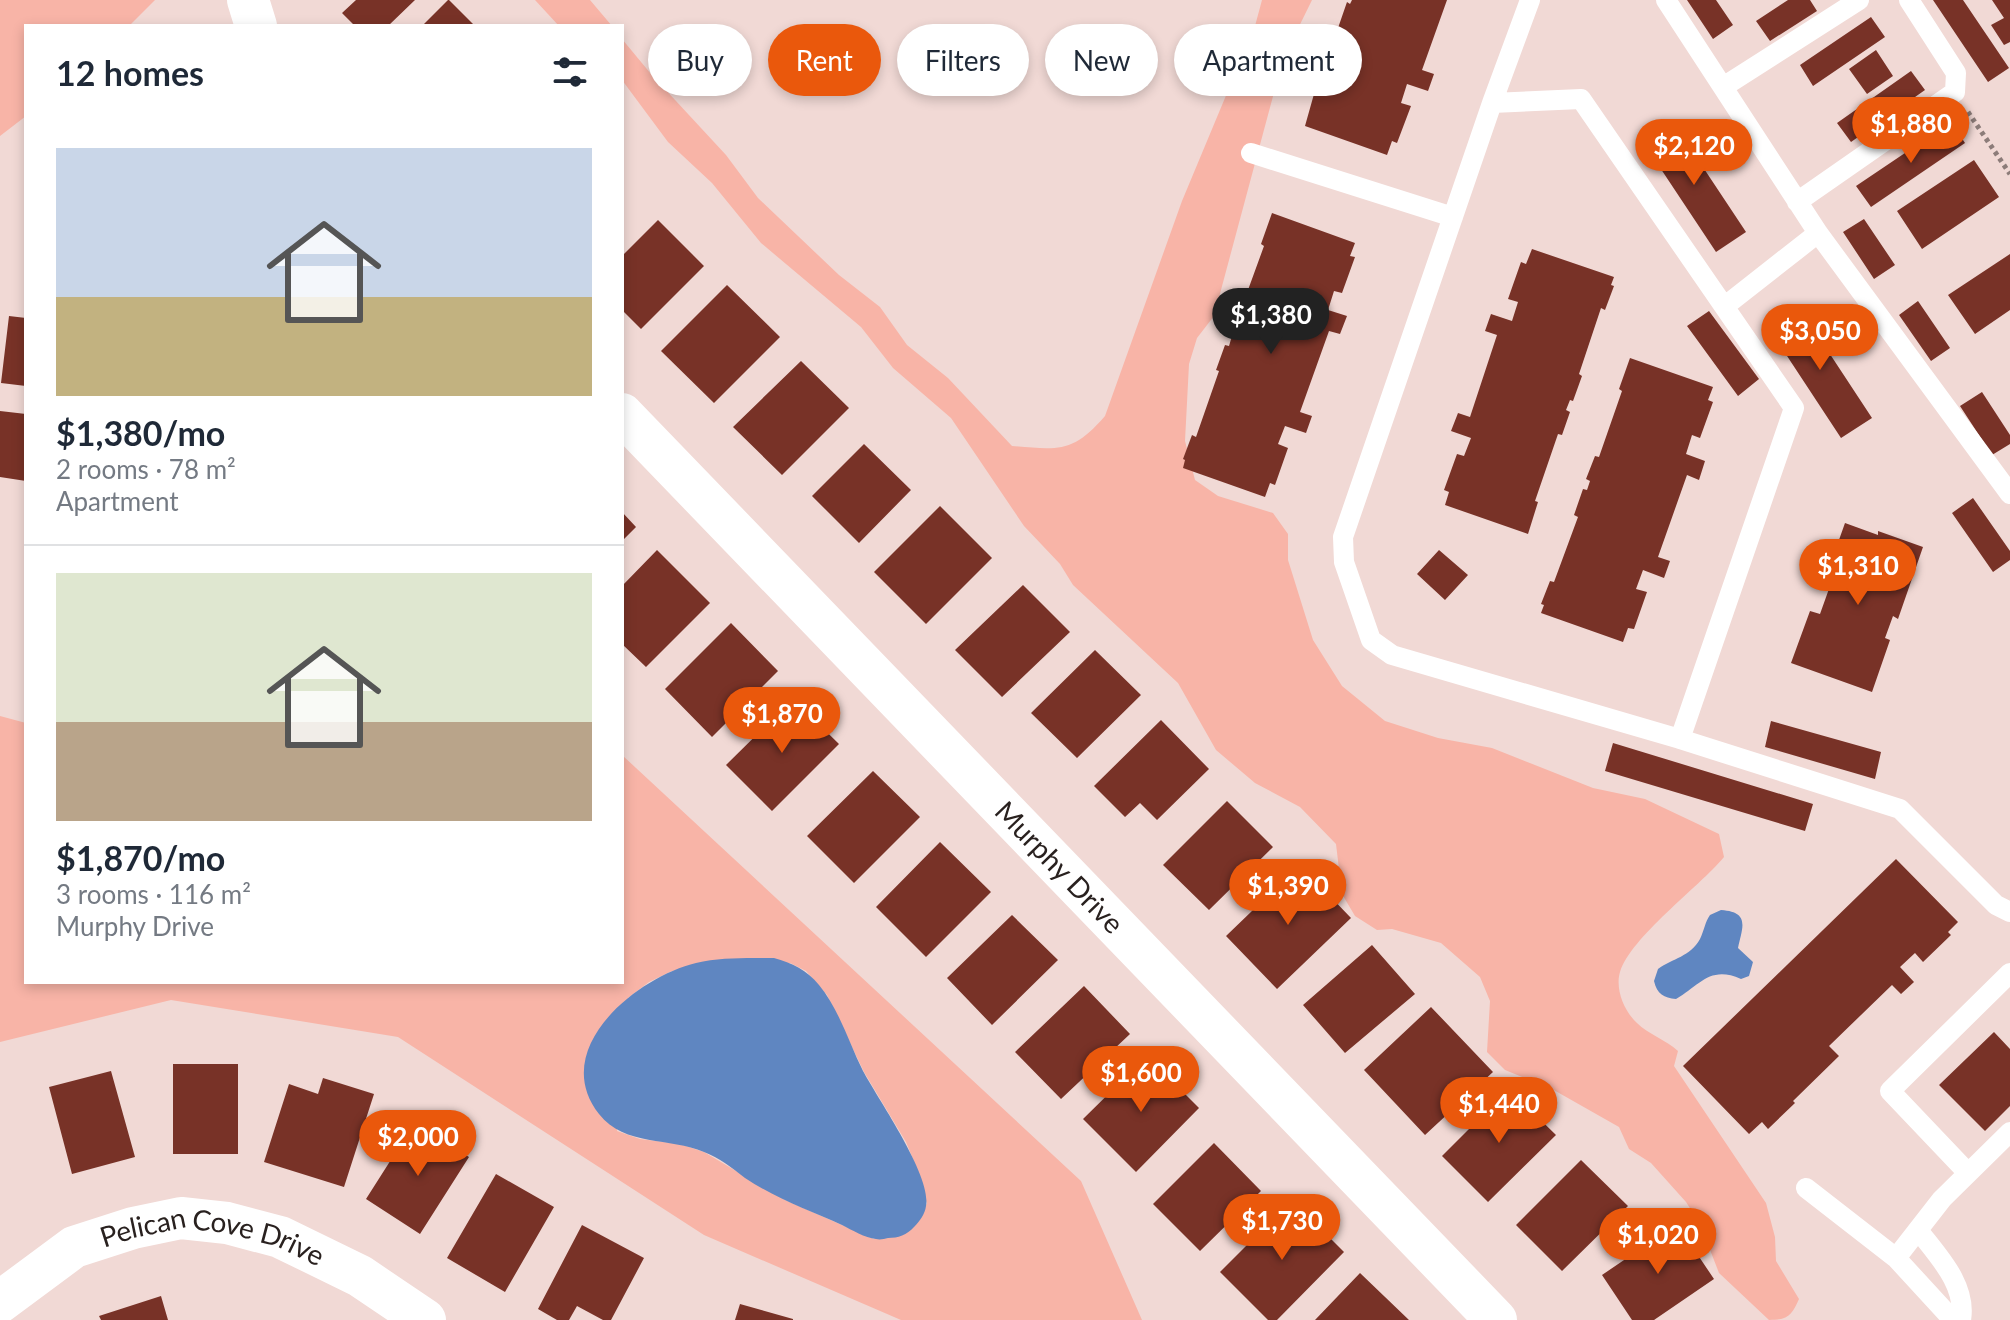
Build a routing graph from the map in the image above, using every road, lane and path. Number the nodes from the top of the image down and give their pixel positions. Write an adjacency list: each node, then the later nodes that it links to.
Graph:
1 (248, 0): 6 (street)
2 (1530, 0): 9 (lane)
3 (1666, 0): 7 (lane)
4 (1859, 0): 7 (lane)
5 (1909, 0): 8 (lane)
6 (255, 24)
7 (1723, 87): 12 (lane)
8 (1955, 92): 11 (path); 12 (lane)
9 (1492, 103): 13 (lane); 15 (lane)
10 (1251, 153): 13 (lane)
11 (2010, 174)
12 (1797, 202): 14 (lane)
13 (1453, 217): 18 (lane)
14 (1818, 233): 15 (lane); 17 (lane)
15 (1725, 306): 18 (lane)
16 (624, 416): 28 (street, Murphy Drive)
17 (2010, 494)
18 (1680, 739): 19 (lane)
19 (2010, 912)
20 (2010, 973): 22 (lane)
21 (2010, 1132): 22 (lane)
22 (1968, 1173): 24 (lane)
23 (1806, 1188): 25 (lane)
24 (1918, 1230): 25 (lane); 30 (lane)
25 (1896, 1258): 29 (lane)
26 (0, 1302): 27 (street, Pelican Cove Drive)
27 (425, 1320)
28 (1496, 1320)
29 (1953, 1320)
30 (1961, 1320)

